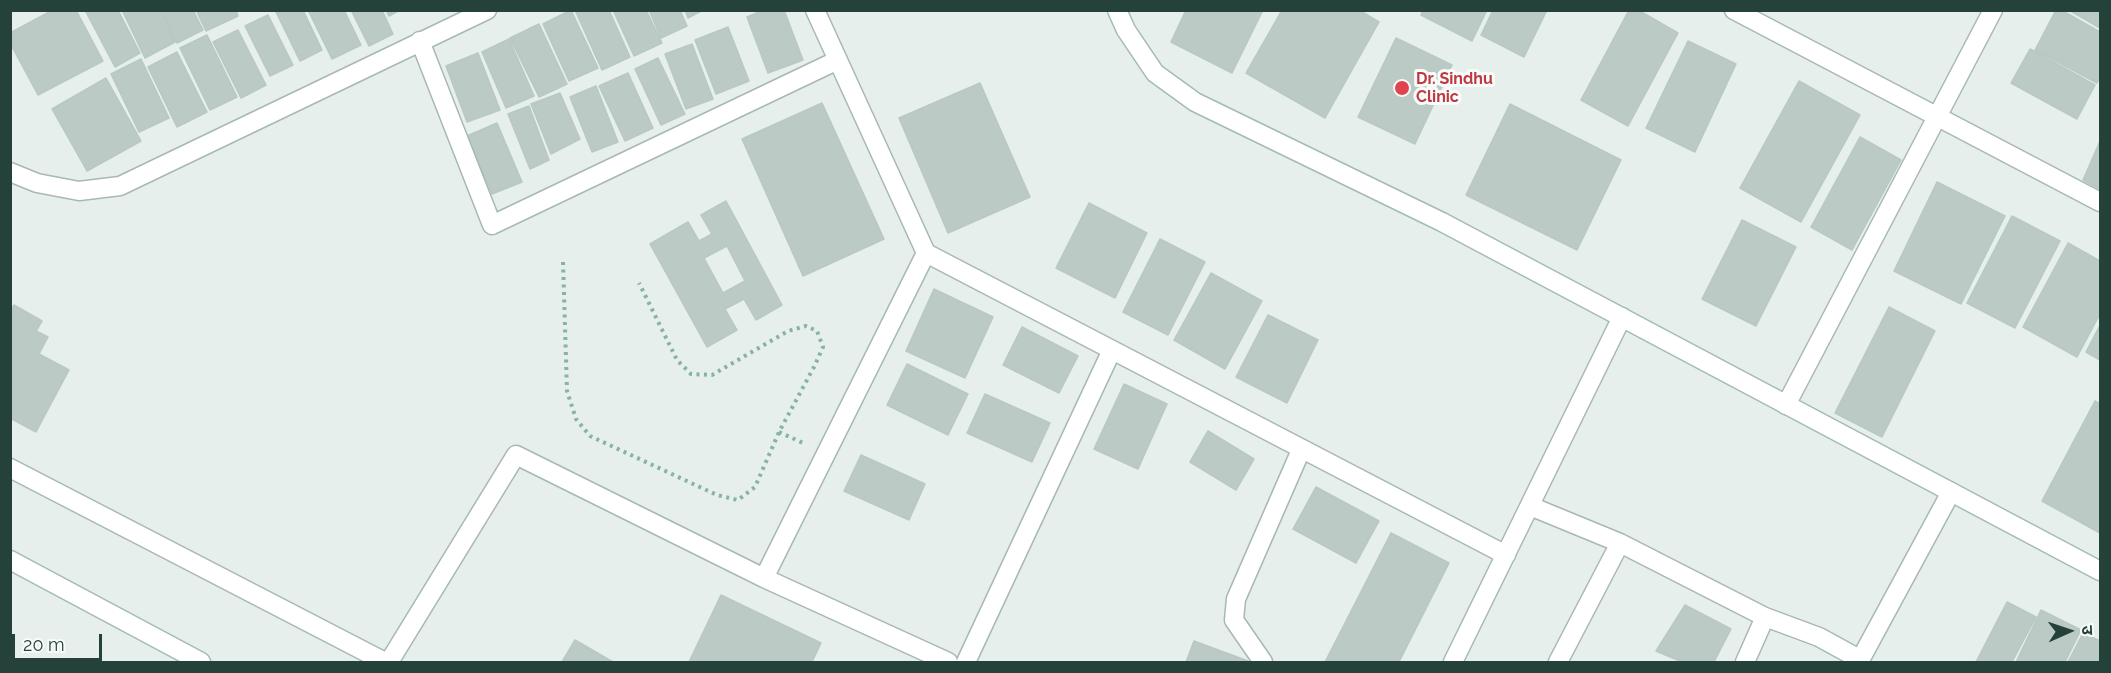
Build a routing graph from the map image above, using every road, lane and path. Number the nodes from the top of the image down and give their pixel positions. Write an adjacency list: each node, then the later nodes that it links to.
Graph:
1 (487, 10): 6 (street)
2 (815, 10): 7 (street)
3 (1117, 10): 14 (street)
4 (1734, 10): 8 (street)
5 (1993, 10): 8 (street)
6 (420, 41): 7 (street); 9 (street)
7 (838, 60): 11 (street)
8 (1937, 117): 10 (street); 16 (street)
9 (10, 172)
10 (2100, 202)
11 (926, 254): 15 (street); 25 (street)
12 (563, 262): 13 (path)
13 (639, 283)
14 (1622, 317): 16 (street); 20 (street)
15 (1111, 351): 17 (street); 31 (street)
16 (1786, 405): 19 (street)
17 (1301, 450): 22 (street); 32 (street)
18 (10, 468): 29 (street)
19 (1951, 492): 24 (street); 27 (street)
20 (1530, 506): 21 (street); 22 (street)
21 (1620, 543): 26 (street); 34 (street)
22 (1506, 555): 33 (street)
23 (10, 560): 28 (street)
24 (2100, 571)
25 (764, 578): 29 (street); 30 (street)
26 (1765, 616): 27 (street); 35 (street)
27 (1860, 661)
28 (201, 663)
29 (387, 663)
30 (948, 663)
31 (966, 663)
32 (1263, 663)
33 (1453, 663)
34 (1558, 663)
35 (1745, 663)

